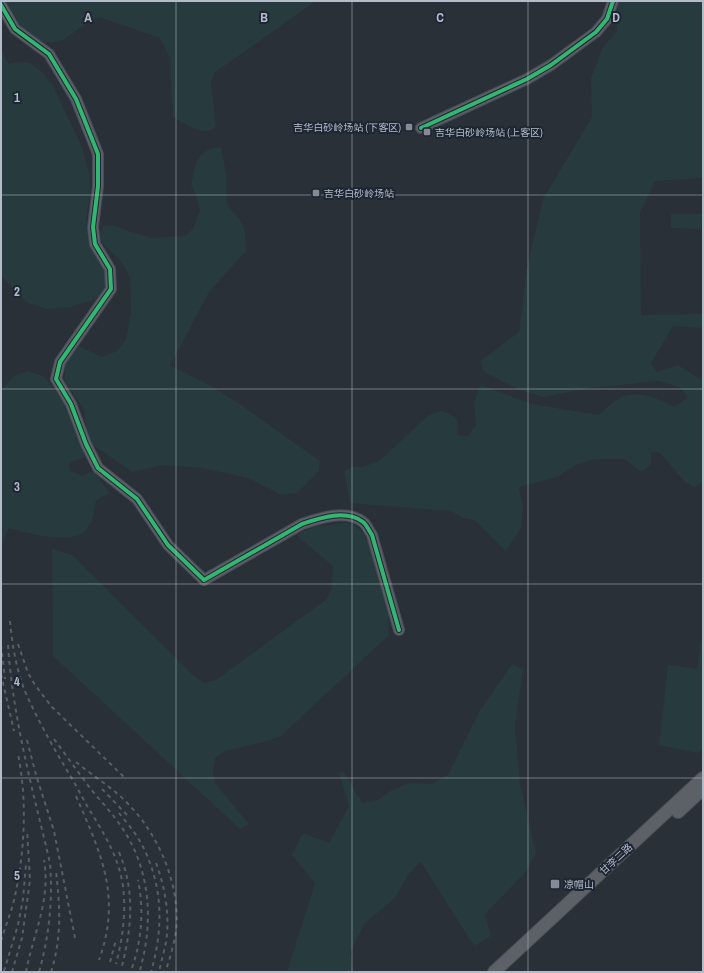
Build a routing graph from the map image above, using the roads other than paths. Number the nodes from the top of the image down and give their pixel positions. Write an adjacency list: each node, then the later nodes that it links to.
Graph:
1 (613, 1): 3 (street)
2 (1, 5): 4 (street)
3 (421, 128)
4 (399, 630)
5 (703, 778): 7 (main road, 甘李二路)
6 (703, 789): 8 (main road, 甘李二路)
7 (494, 972)
8 (506, 972)

